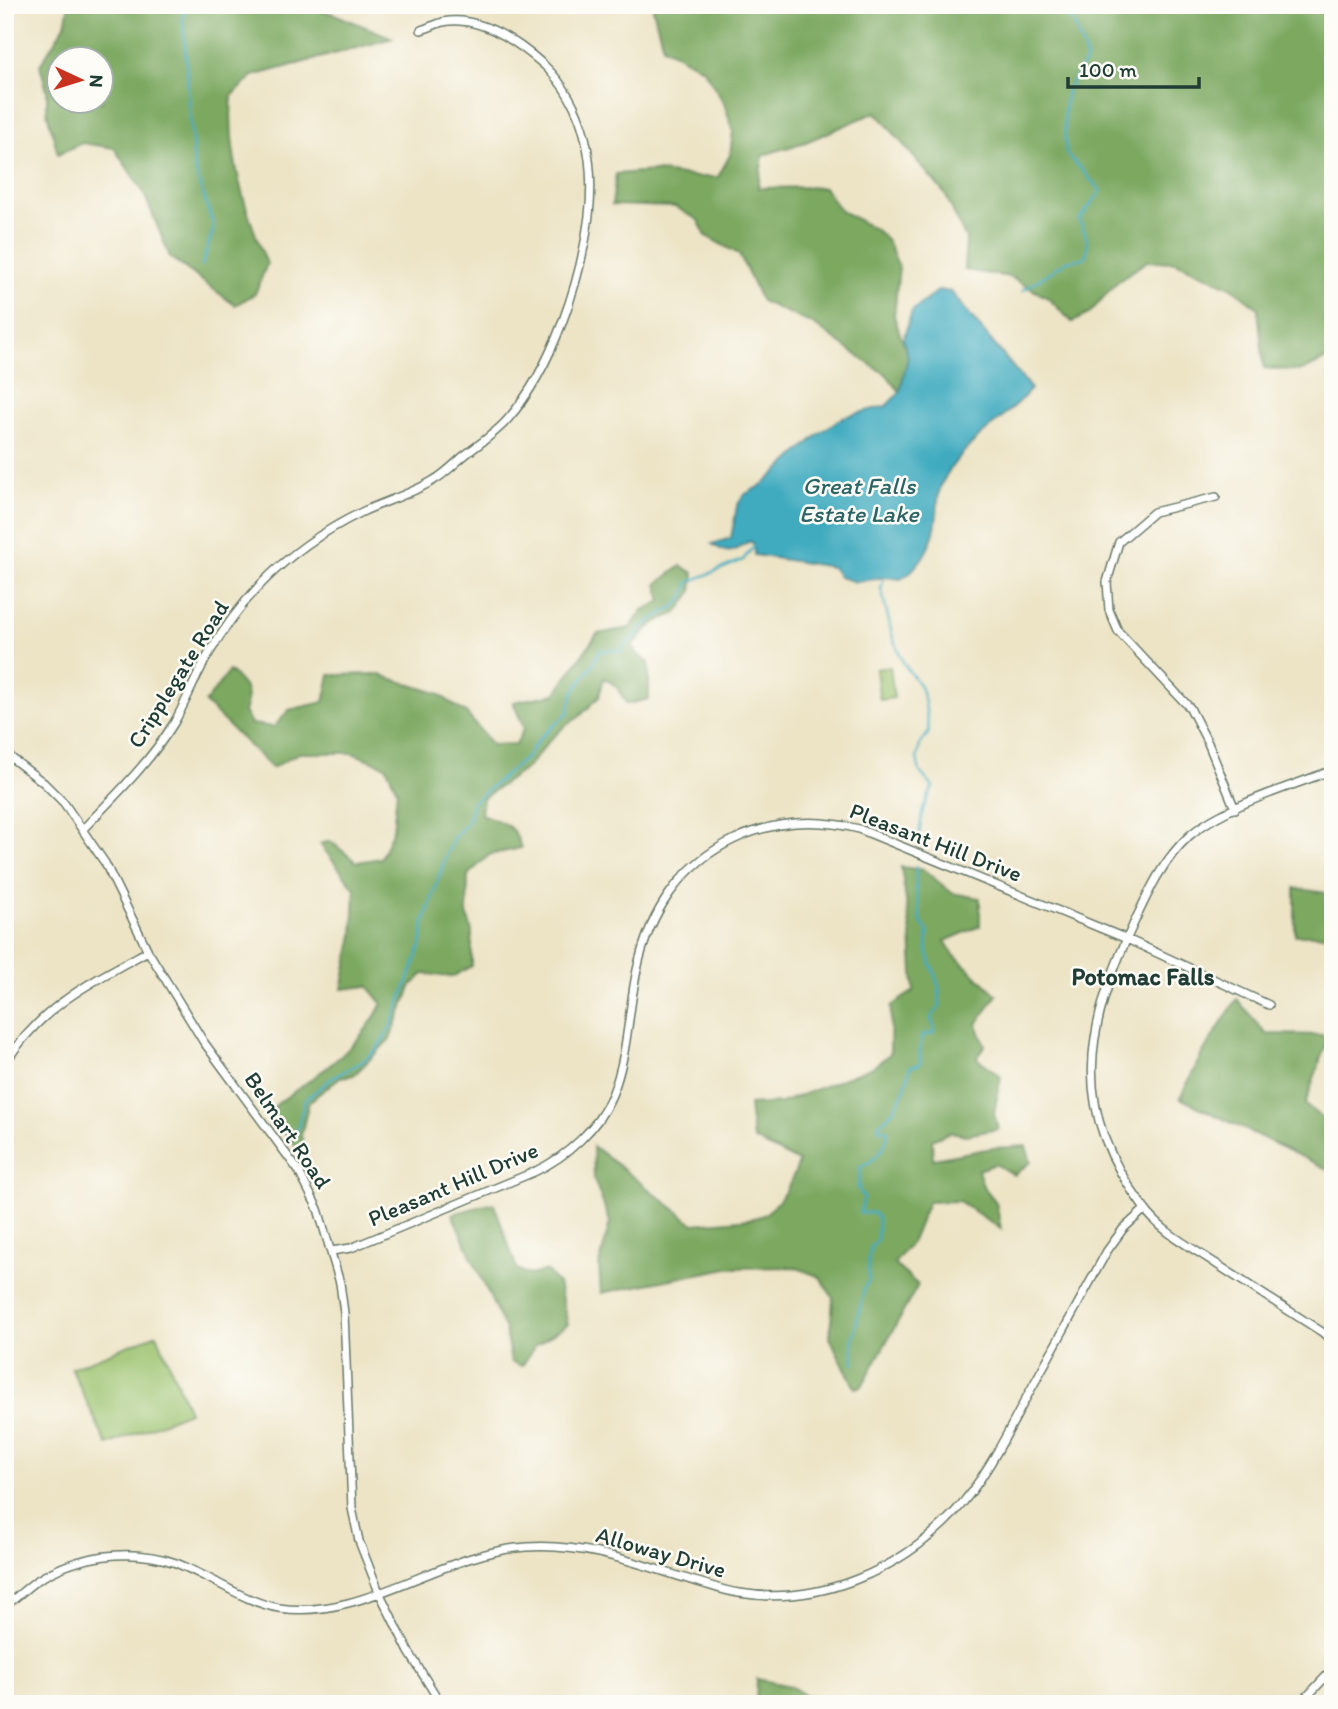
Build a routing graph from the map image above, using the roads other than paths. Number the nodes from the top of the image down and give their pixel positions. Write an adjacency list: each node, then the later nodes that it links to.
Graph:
1 (421, 30): 6 (street, Cripplegate Road)
2 (1216, 497): 5 (street)
3 (5, 753): 6 (street, Belmart Road)
4 (1333, 770): 5 (street)
5 (1235, 809): 7 (street)
6 (82, 830): 8 (street, Belmart Road)
7 (1127, 939): 9 (street, Pleasant Hill Drive); 11 (street); 12 (street, Pleasant Hill Drive)
8 (148, 951): 10 (street); 12 (street, Belmart Road)
9 (1269, 1005)
10 (5, 1064)
11 (1144, 1209): 13 (street); 14 (street, Alloway Drive)
12 (331, 1251): 14 (street, Belmart Road)
13 (1333, 1342)
14 (379, 1592): 15 (street, Alloway Drive); 18 (street, Belmart Road)
15 (6, 1606): 16 (street, Alloway Drive)
16 (5, 1616)
17 (1333, 1669): 19 (street)
18 (440, 1704)
19 (1300, 1704)

